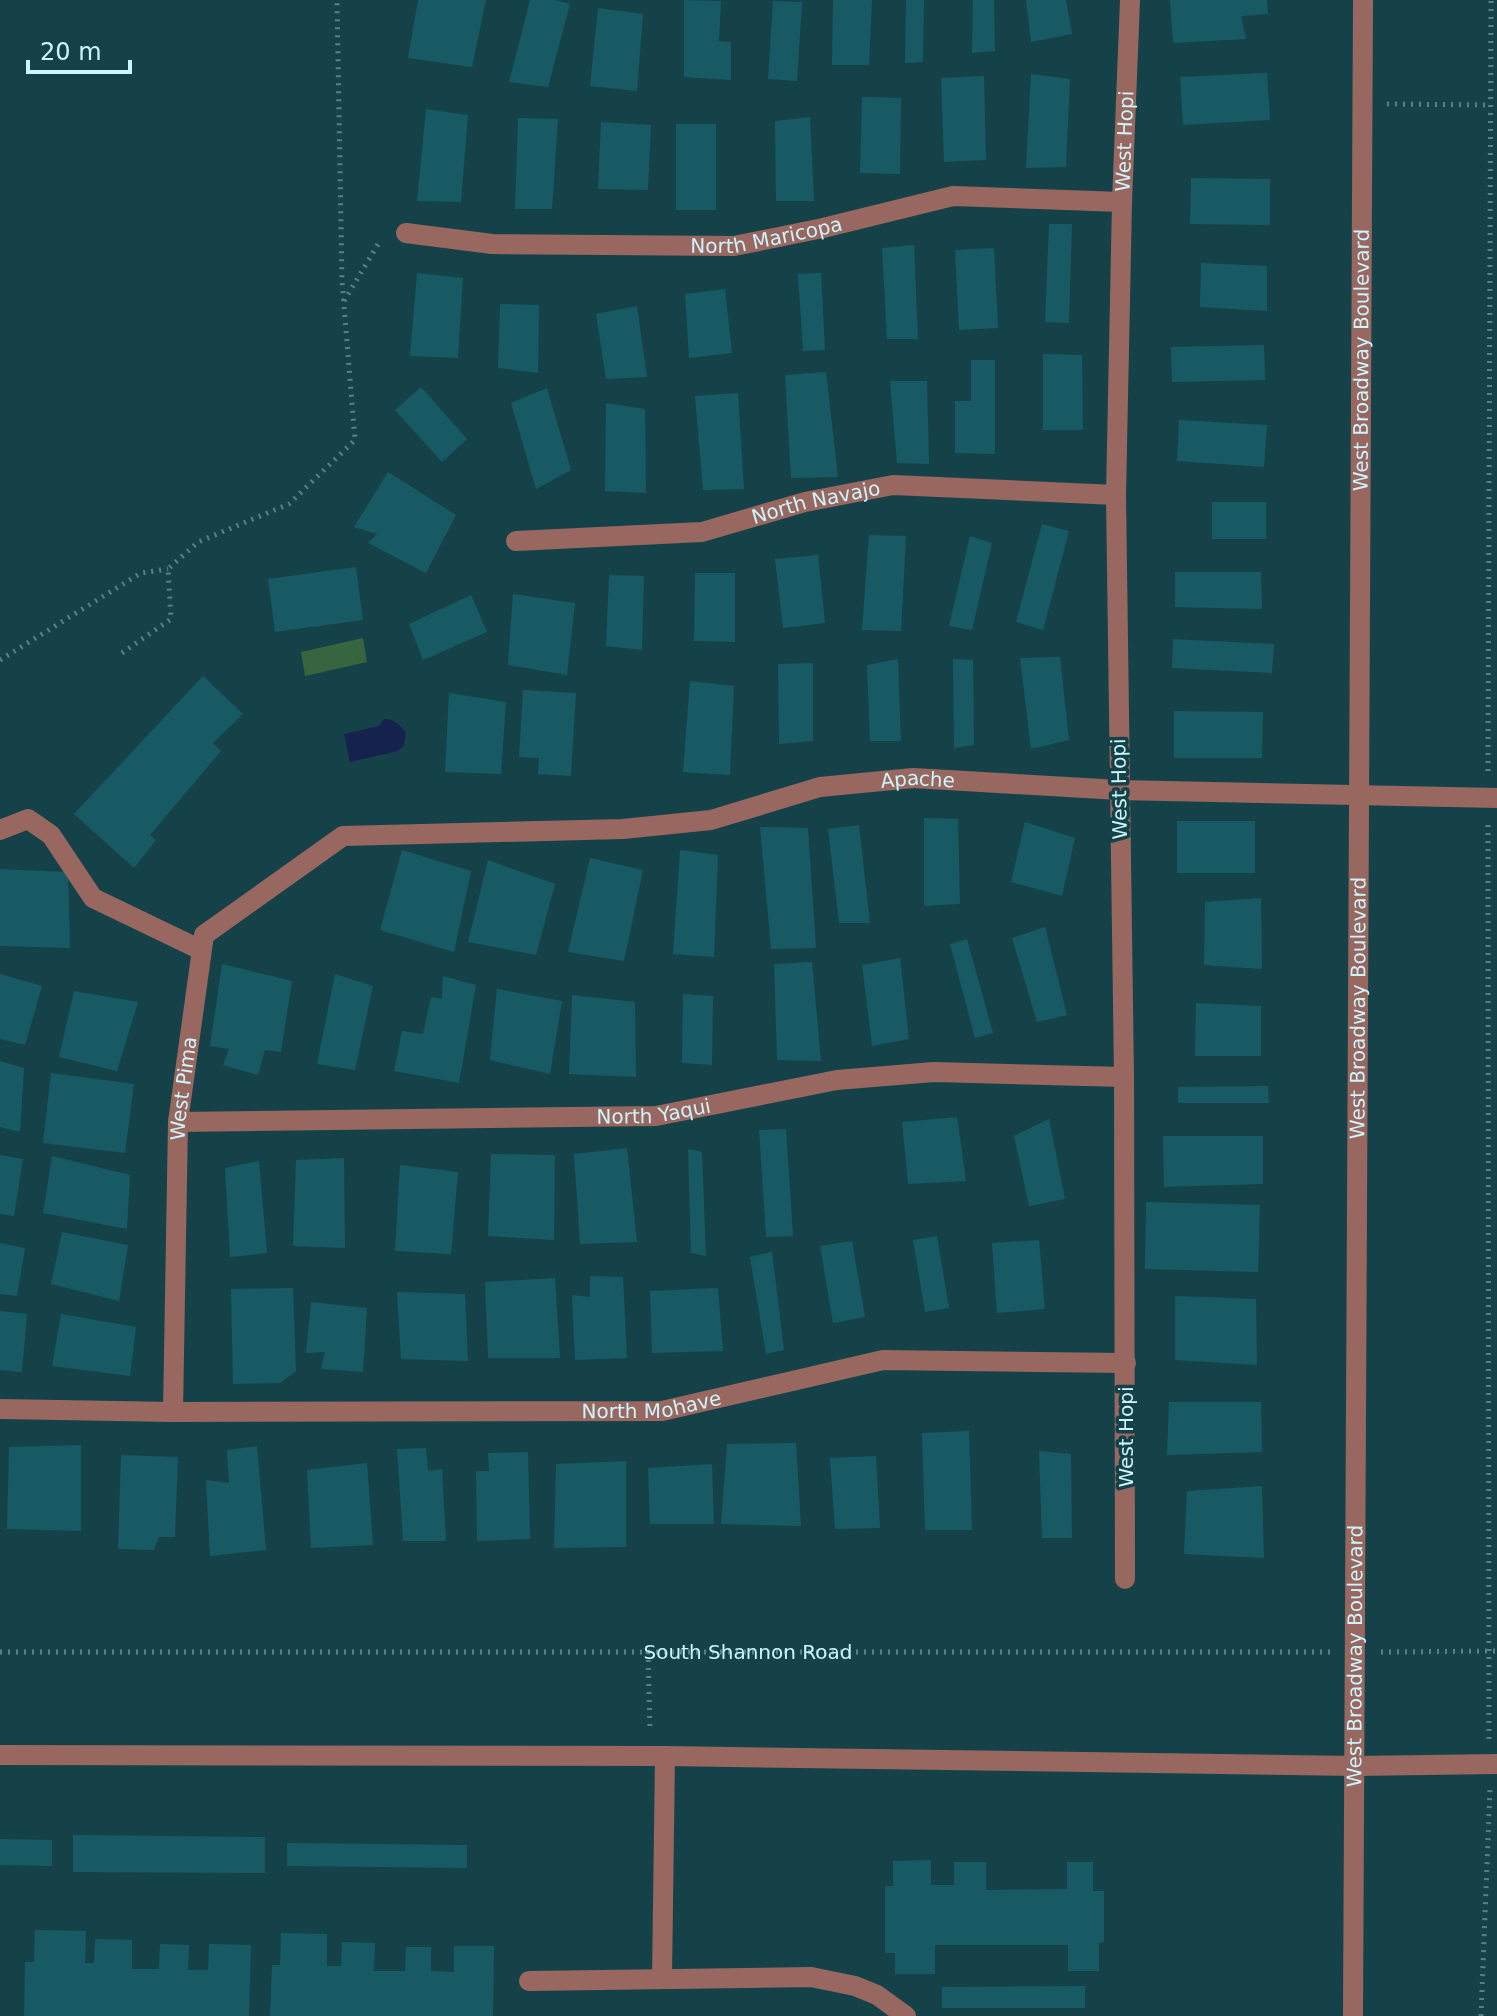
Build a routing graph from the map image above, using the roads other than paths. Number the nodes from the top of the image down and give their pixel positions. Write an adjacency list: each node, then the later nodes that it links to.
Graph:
1 (1130, 0): 3 (street, West Hopi)
2 (1363, 0): 8 (street, West Broadway Boulevard)
3 (1122, 202): 4 (street, North Maricopa); 5 (street, West Hopi)
4 (406, 233)
5 (1116, 495): 6 (street, North Navajo); 7 (street, West Hopi)
6 (516, 541)
7 (1119, 790): 8 (street, Apache); 11 (street, Apache); 12 (street, West Hopi)
8 (1359, 794): 9 (street, Apache); 21 (street, West Broadway Boulevard)
9 (1492, 798)
10 (0, 830): 11 (street)
11 (201, 950): 13 (street, West Pima)
12 (1124, 1077): 13 (street, North Yaqui); 14 (street, West Hopi)
13 (178, 1122): 16 (street, West Pima)
14 (1126, 1363): 16 (street, North Mohave); 17 (street, West Hopi)
15 (0, 1409): 16 (street, North Mohave)
16 (173, 1412)
17 (1125, 1579)
18 (0, 1755): 19 (street)
19 (658, 1756): 21 (street); 22 (street)
20 (1493, 1764): 21 (street)
21 (1355, 1766): 25 (street, West Broadway Boulevard)
22 (662, 1979): 23 (street); 24 (street)
23 (529, 1981)
24 (906, 2016)
25 (1353, 2016)

